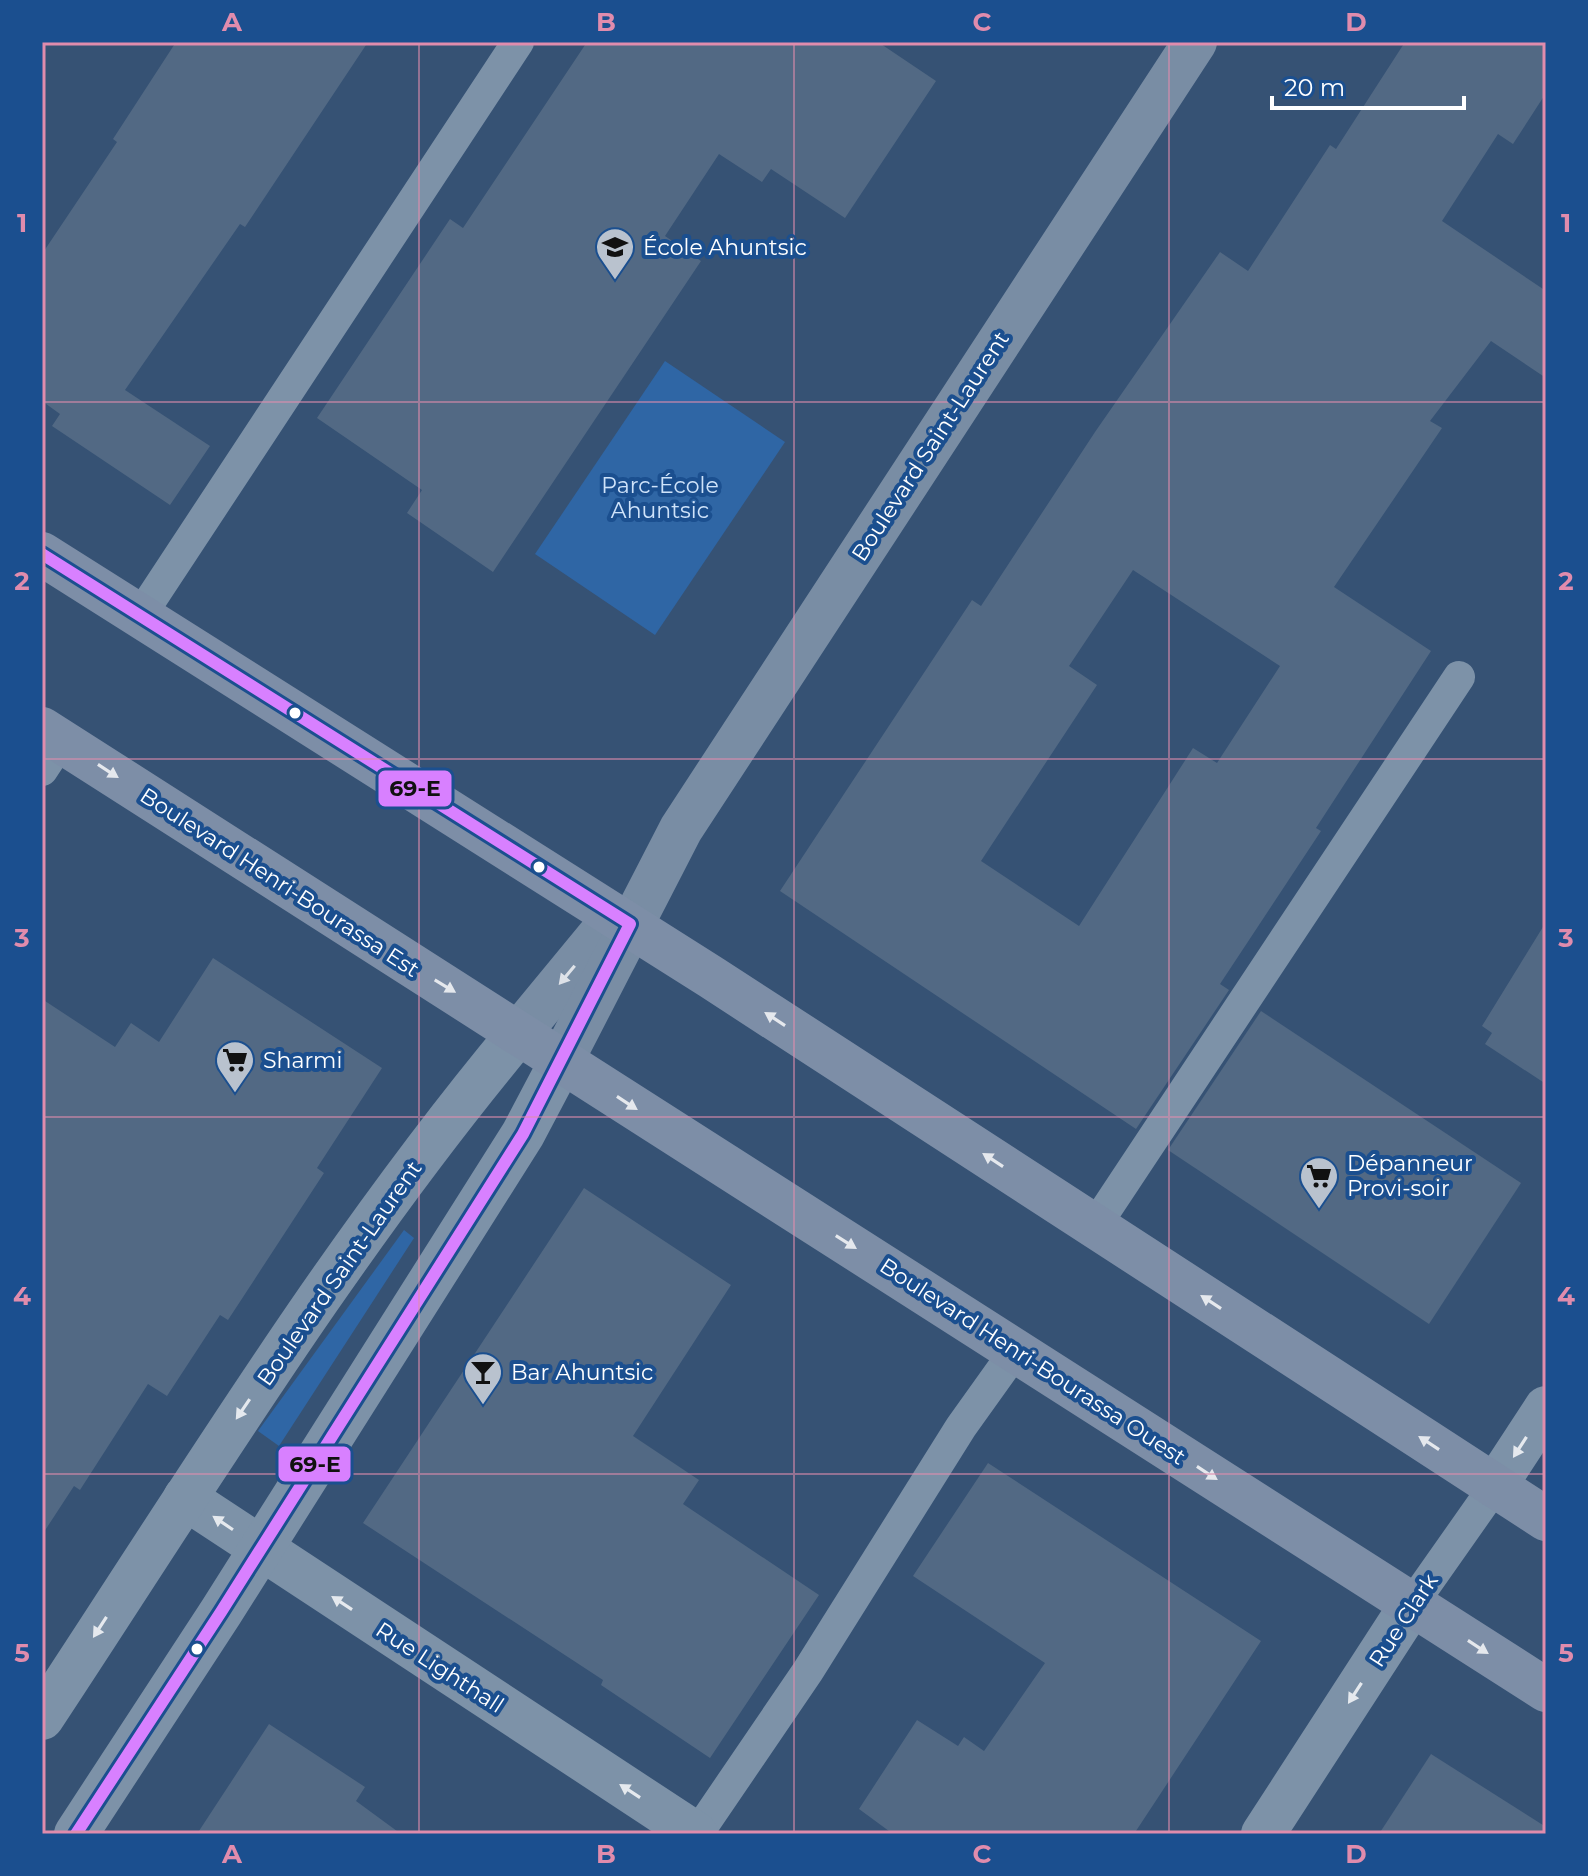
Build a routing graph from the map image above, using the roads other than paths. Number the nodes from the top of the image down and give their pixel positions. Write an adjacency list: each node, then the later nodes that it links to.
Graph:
1 (518, 42): 4 (lane)
2 (1195, 42): 7 (main road, Boulevard Saint-Laurent)
3 (42, 554): 4 (main road)
4 (140, 616): 7 (main road)
5 (1459, 677): 10 (lane)
6 (48, 747): 8 (main road, Boulevard Henri-Bourassa Est, one-way to 8)
7 (623, 920): 8 (main road, Boulevard Saint-Laurent, one-way to 8); 9 (main road, Boulevard Saint-Laurent); 10 (main road, one-way to 7)
8 (519, 1033): 9 (main road, Boulevard Henri-Bourassa Ouest); 14 (street, Boulevard Saint-Laurent, one-way to 14)
9 (562, 1060): 11 (main road, Boulevard Henri-Bourassa Ouest, one-way to 11); 16 (street, Boulevard Saint-Laurent)
10 (1095, 1226): 13 (main road, one-way to 10)
11 (1016, 1350): 17 (main road, Boulevard Henri-Bourassa Ouest, one-way to 17); 21 (lane)
12 (1546, 1408): 13 (street, Rue Clark, one-way to 13)
13 (1495, 1486): 15 (main road); 17 (lane, Rue Clark)
14 (185, 1498): 16 (street, Rue Lighthall, one-way to 14); 19 (street, Boulevard Saint-Laurent, one-way to 19)
15 (1546, 1519)
16 (261, 1549): 20 (street, Boulevard Saint-Laurent); 21 (street, Rue Lighthall, one-way to 16)
17 (1412, 1604): 18 (main road, Boulevard Henri-Bourassa Ouest, one-way to 18); 22 (street, Rue Clark, one-way to 22)
18 (1546, 1690)
19 (42, 1718)
20 (76, 1834)
21 (696, 1834)
22 (1263, 1834)

